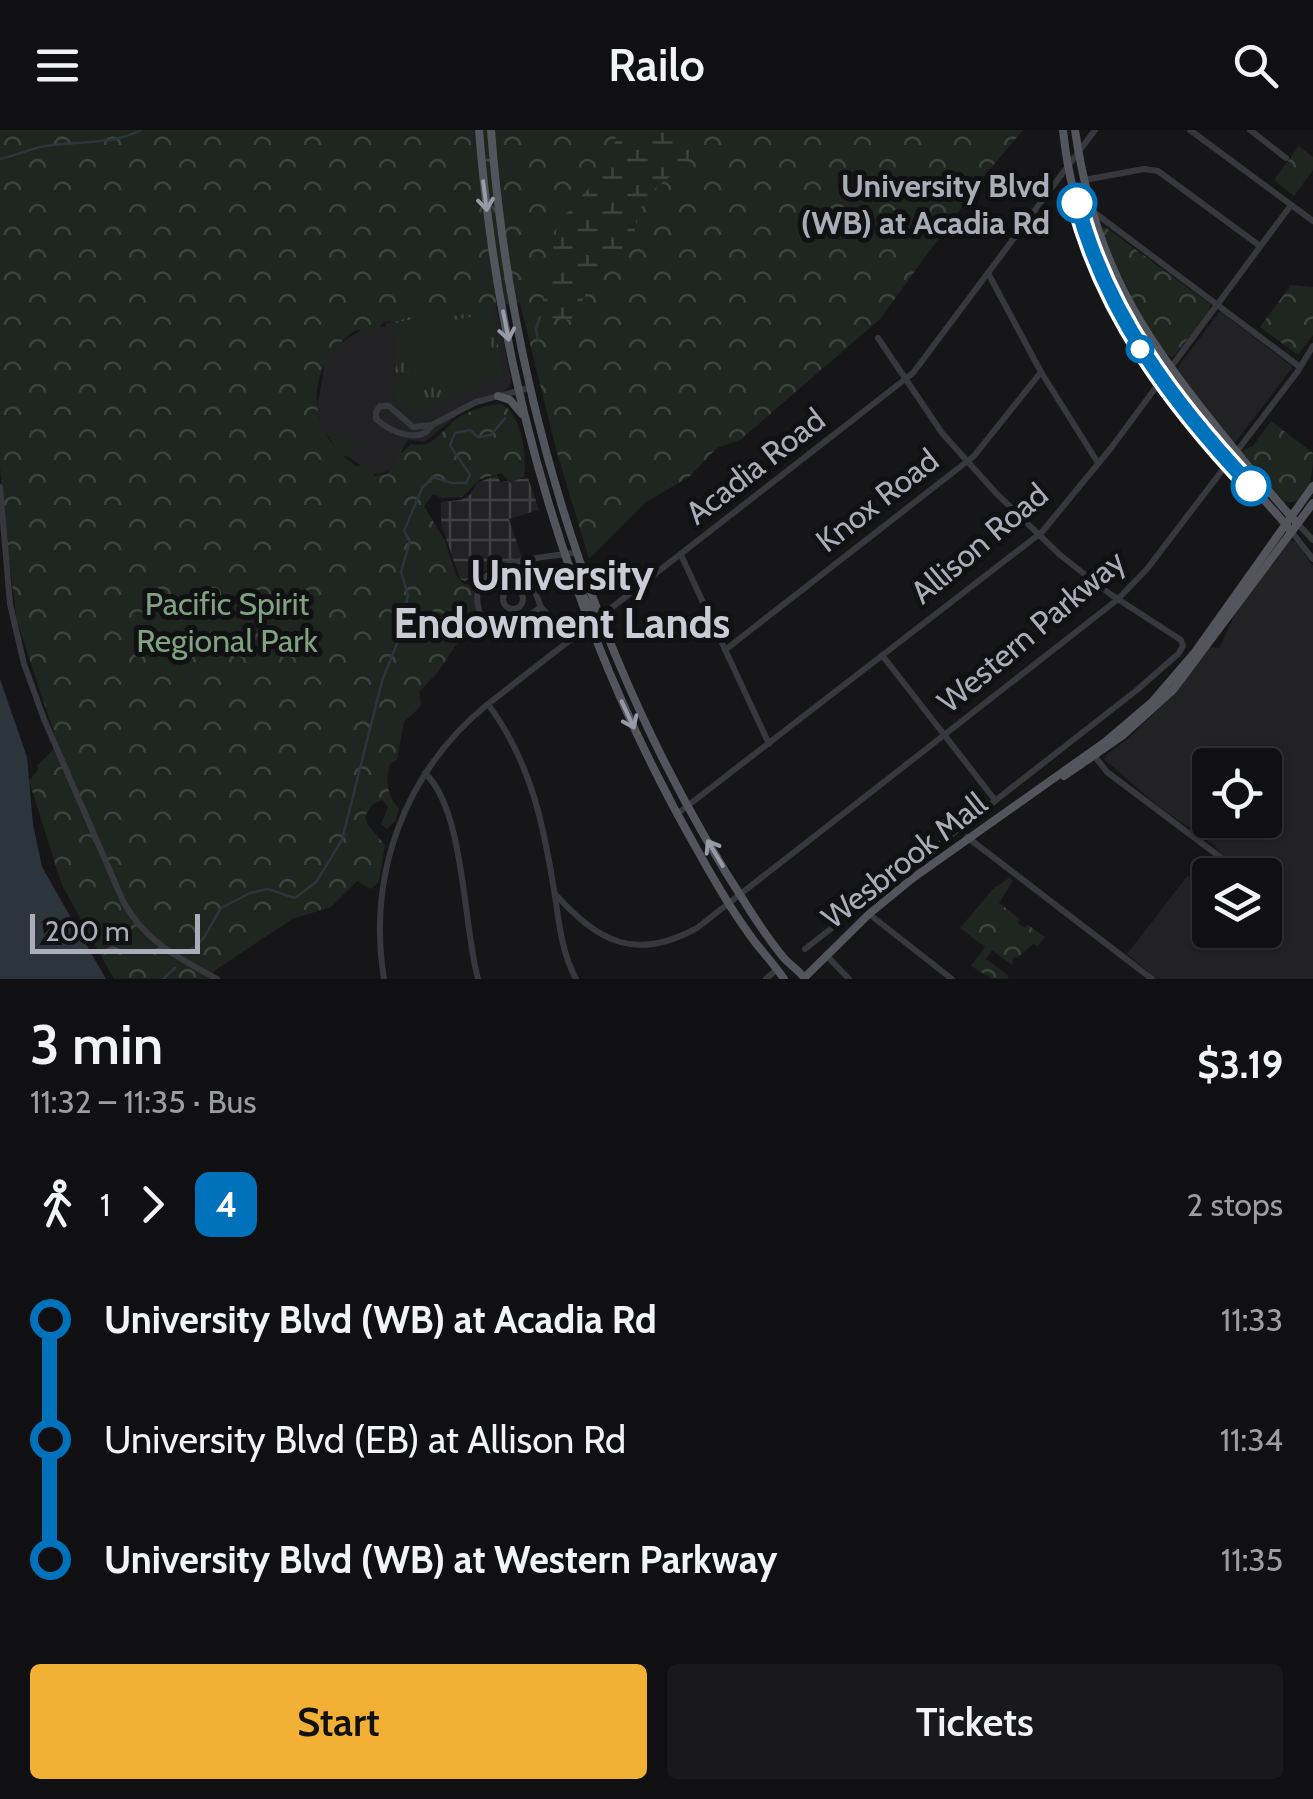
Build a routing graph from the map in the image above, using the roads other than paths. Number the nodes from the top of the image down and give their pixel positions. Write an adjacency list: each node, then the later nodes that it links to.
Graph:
1 (479, 130): 27 (main road, one-way to 27)
2 (491, 130): 26 (main road)
3 (1063, 130): 10 (main road)
4 (1076, 130): 8 (main road)
5 (1095, 130): 8 (street, Acadia Road)
6 (1190, 130): 13 (street)
7 (1250, 130): 9 (street)
8 (1078, 152): 10 (street, Acadia Road); 11 (main road)
9 (1286, 158)
10 (1068, 165): 12 (main road); 17 (street, Acadia Road)
11 (1084, 180): 14 (main road); 16 (street)
12 (1077, 203): 14 (street); 24 (main road)
13 (1290, 204): 15 (street); 16 (street, Allison Road)
14 (1091, 210): 18 (street); 22 (main road)
15 (1313, 221)
16 (1260, 246): 18 (street, Allison Road)
17 (988, 273): 23 (street); 25 (street, Acadia Road)
18 (1218, 305): 21 (street); 22 (street, Allison Road)
19 (878, 338): 25 (street)
20 (1313, 346): 21 (street, Western Parkway)
21 (1300, 367): 31 (street, Western Parkway)
22 (1171, 368): 24 (street, Allison Road); 31 (main road)
23 (1041, 372): 33 (street, Knox Road); 34 (street)
24 (1162, 379): 32 (main road); 34 (street, Allison Road)
25 (905, 381): 33 (street); 43 (street, Acadia Road)
26 (529, 388): 27 (street); 41 (main road)
27 (518, 390): 28 (street); 29 (main road)
28 (498, 396): 29 (main road); 30 (street)
29 (524, 417): 42 (main road)
30 (412, 431): 30 (street)
31 (1236, 451): 32 (street, Western Parkway); 38 (main road)
32 (1228, 461): 38 (main road); 47 (street, Western Parkway)
33 (967, 462): 39 (street); 53 (street, Knox Road)
34 (1098, 463): 39 (street, Allison Road)
35 (1313, 486): 38 (main road, Wesbrook Mall)
36 (0, 487): 74 (street)
37 (1313, 503): 38 (main road, Wesbrook Mall)
38 (1291, 524): 40 (street); 44 (street); 58 (main road, Wesbrook Mall)
39 (1038, 535): 47 (street); 54 (street, Allison Road)
40 (1313, 540)
41 (578, 552): 42 (street); 50 (main road)
42 (565, 555): 45 (street); 46 (main road)
43 (681, 555): 50 (street, Acadia Road); 53 (street)
44 (1313, 559)
45 (523, 562): 49 (street); 49 (street)
46 (571, 574): 50 (main road); 51 (main road)
47 (1117, 600): 56 (street, Western Parkway); 60 (street)
48 (522, 603): 49 (street)
49 (541, 607): 52 (street)
50 (600, 617): 51 (street, Acadia Road); 61 (main road)
51 (589, 626): 52 (street, Acadia Road); 62 (main road, one-way to 62)
52 (571, 640): 55 (street, Acadia Road)
53 (725, 650): 57 (street)
54 (882, 655): 56 (street); 57 (street, Allison Road)
55 (488, 704): 59 (street, Acadia Road); 65 (street)
56 (945, 736): 60 (street); 66 (street, Western Parkway)
57 (768, 744): 61 (street, Allison Road)
58 (1092, 754): 63 (main road, Wesbrook Mall); 64 (street)
59 (425, 773): 75 (street, Acadia Road); 76 (street)
60 (994, 800): 69 (street)
61 (688, 807): 62 (street, Allison Road); 66 (main road, one-way to 61)
62 (677, 814): 67 (main road)
63 (968, 838): 68 (main road, Wesbrook Mall); 72 (street)
64 (1221, 858)
65 (555, 894): 67 (street, Western Parkway); 77 (street)
66 (740, 895): 67 (street, Western Parkway); 73 (main road)
67 (728, 904): 71 (main road)
68 (869, 914): 70 (main road, Wesbrook Mall); 81 (street)
69 (805, 948)
70 (826, 954): 73 (main road, Wesbrook Mall); 80 (street)
71 (778, 969): 78 (street); 79 (main road)
72 (1139, 969): 82 (street); 83 (street)
73 (802, 975): 79 (main road, Wesbrook Mall)
74 (217, 979)
75 (384, 979)
76 (478, 979)
77 (576, 979)
78 (766, 979)
79 (785, 979)
80 (848, 979)
81 (952, 979)
82 (1132, 979)
83 (1152, 979)

